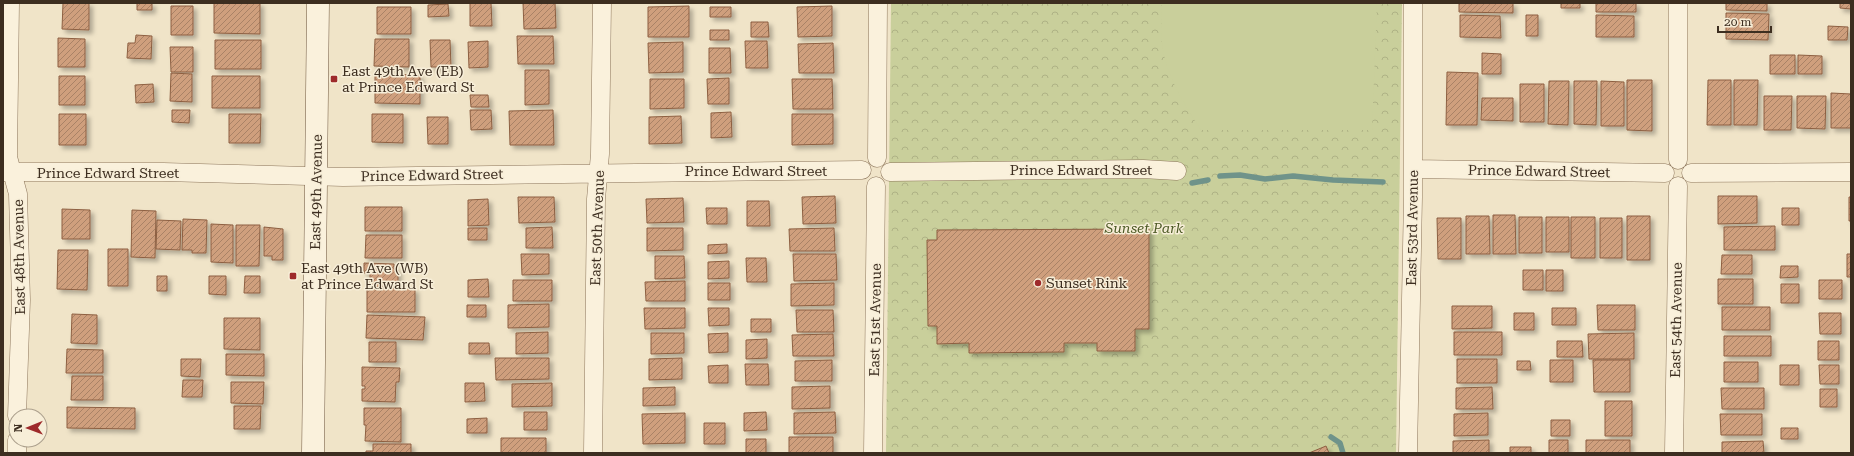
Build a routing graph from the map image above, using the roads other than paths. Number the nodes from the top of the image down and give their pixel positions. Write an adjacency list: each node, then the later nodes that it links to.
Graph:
1 (10, 3): 12 (street, East 48th Avenue)
2 (318, 3): 18 (street, East 49th Avenue)
3 (602, 3): 15 (street, East 50th Avenue)
4 (878, 3): 7 (street)
5 (1413, 3): 9 (street, East 53rd Avenue)
6 (1678, 3): 8 (street)
7 (877, 158): 10 (street); 13 (street)
8 (1678, 160): 16 (street); 17 (street)
9 (1413, 169): 16 (street, Prince Edward Street); 25 (street, East 53rd Avenue)
10 (862, 170): 15 (street, Prince Edward Street); 19 (street)
11 (1177, 171): 13 (street, Prince Edward Street)
12 (8, 172): 18 (street, Prince Edward Street); 21 (street, East 48th Avenue)
13 (890, 172): 19 (street)
14 (1851, 172): 17 (street)
15 (598, 173): 18 (street, Prince Edward Street); 23 (street, East 50th Avenue)
16 (1664, 173): 20 (street)
17 (1691, 173): 20 (street)
18 (316, 176): 22 (street, East 49th Avenue)
19 (876, 186): 24 (street, East 51st Avenue)
20 (1678, 186): 26 (street, East 54th Avenue)
21 (17, 408)
22 (313, 453)
23 (593, 453)
24 (873, 453)
25 (1408, 453)
26 (1674, 453)

